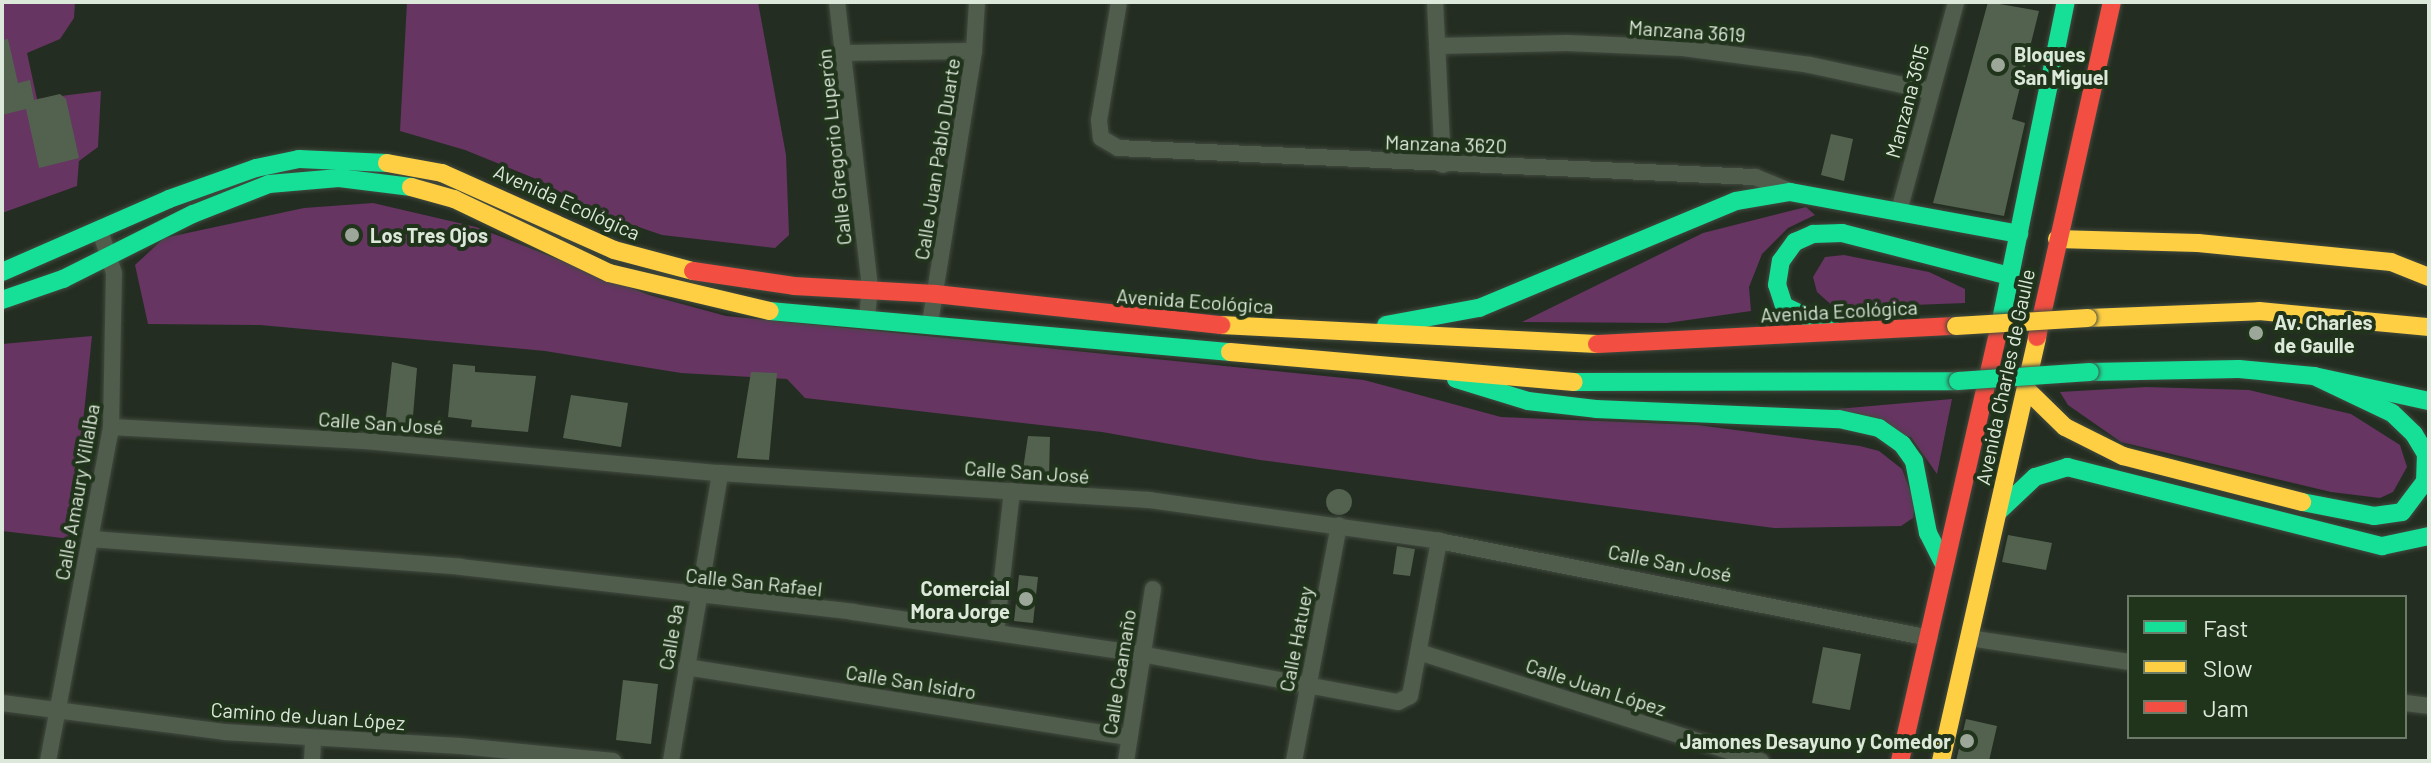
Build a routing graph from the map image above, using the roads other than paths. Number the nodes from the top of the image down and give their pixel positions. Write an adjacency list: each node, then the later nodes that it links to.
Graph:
1 (837, 2): 10 (street, Calle Gregorio Luperón)
2 (977, 2): 9 (street, Calle Juan Pablo Duarte)
3 (1119, 2): 12 (street, Manzana 3620)
4 (1435, 2): 8 (street)
5 (1956, 2): 11 (street, Manzana 3615)
6 (2066, 2): 16 (main road, Avenida Charles de Gaulle)
7 (2112, 2): 17 (main road, Avenida Charles de Gaulle)
8 (1437, 46): 11 (street, Manzana 3619); 12 (street)
9 (974, 51): 10 (street); 23 (street, Calle Juan Pablo Duarte)
10 (844, 53): 22 (street, Calle Gregorio Luperón)
11 (1930, 91): 14 (street, Manzana 3615)
12 (1443, 165): 13 (street, Manzana 3620)
13 (1790, 192): 14 (main road); 28 (main road)
14 (1899, 211): 16 (main road)
15 (100, 231): 18 (street, Calle Amaury Villalba); 19 (main road, Avenida Ecológica); 22 (main road, Avenida Ecológica)
16 (2019, 234): 20 (main road, Avenida Charles de Gaulle)
17 (2057, 239): 21 (main road); 32 (main road, Avenida Charles de Gaulle)
18 (108, 254): 24 (main road); 25 (main road); 34 (street, Calle Amaury Villalba)
19 (2, 272)
20 (2010, 276): 29 (main road); 42 (main road, Avenida Charles de Gaulle)
21 (2429, 277)
22 (870, 288): 23 (main road, Avenida Ecológica); 25 (street, Calle Gregorio Luperón)
23 (935, 294): 26 (street, Calle Juan Pablo Duarte); 28 (main road, Avenida Ecológica)
24 (2, 300)
25 (867, 318): 26 (main road)
26 (930, 323): 30 (main road)
27 (2429, 327): 29 (main road, Avenida Ecológica, bridge)
28 (1361, 333): 29 (main road, Avenida Ecológica)
29 (1843, 334)
30 (1436, 369): 31 (main road, bridge); 42 (main road)
31 (2314, 376): 32 (main road); 33 (main road)
32 (2026, 389): 37 (main road, Avenida Charles de Gaulle)
33 (2429, 401)
34 (111, 427): 35 (street, Calle San José); 40 (street, Calle Amaury Villalba)
35 (720, 473): 36 (street, Calle San José); 44 (street, Calle 9a)
36 (1012, 491): 38 (street, Calle San José); 45 (street)
37 (1998, 512): 39 (main road); 47 (main road, Avenida Charles de Gaulle)
38 (1339, 525): 41 (street, Calle San José); 52 (street, Calle Hatuey)
39 (2429, 536)
40 (92, 539): 44 (street, Calle San Rafael); 56 (street, Calle Amaury Villalba)
41 (1439, 541): 46 (street, Calle San José); 48 (street)
42 (1944, 565): 46 (main road, Avenida Charles de Gaulle)
43 (1153, 589): 49 (street, Calle Caamaño)
44 (699, 596): 45 (street, Calle San Rafael); 51 (street, Calle 9a)
45 (996, 632): 49 (street, Calle San Rafael)
46 (1930, 638): 66 (main road, Avenida Charles de Gaulle)
47 (1969, 638): 50 (street); 67 (main road, Avenida Charles de Gaulle)
48 (1419, 652): 52 (street, Calle San Rafael); 65 (street, Calle Juan López)
49 (1141, 654): 52 (street, Calle San Rafael); 57 (street, Calle Caamaño)
50 (2127, 662)
51 (686, 667): 57 (street, Calle San Isidro); 62 (street, Calle 9a)
52 (1307, 688): 64 (street, Calle Hatuey)
53 (2, 703): 56 (street, Camino de Juan López)
54 (2407, 703): 55 (street)
55 (2429, 706)
56 (57, 711): 58 (street, Camino de Juan López); 59 (street, Calle Amaury Villalba)
57 (1129, 737): 63 (street, Calle Caamaño)
58 (313, 739): 60 (street); 61 (street, Camino de Juan López)
59 (48, 761)
60 (312, 761)
61 (613, 761)
62 (671, 761)
63 (1126, 761)
64 (1294, 761)
65 (1758, 761)
66 (1900, 761)
67 (1941, 761)

